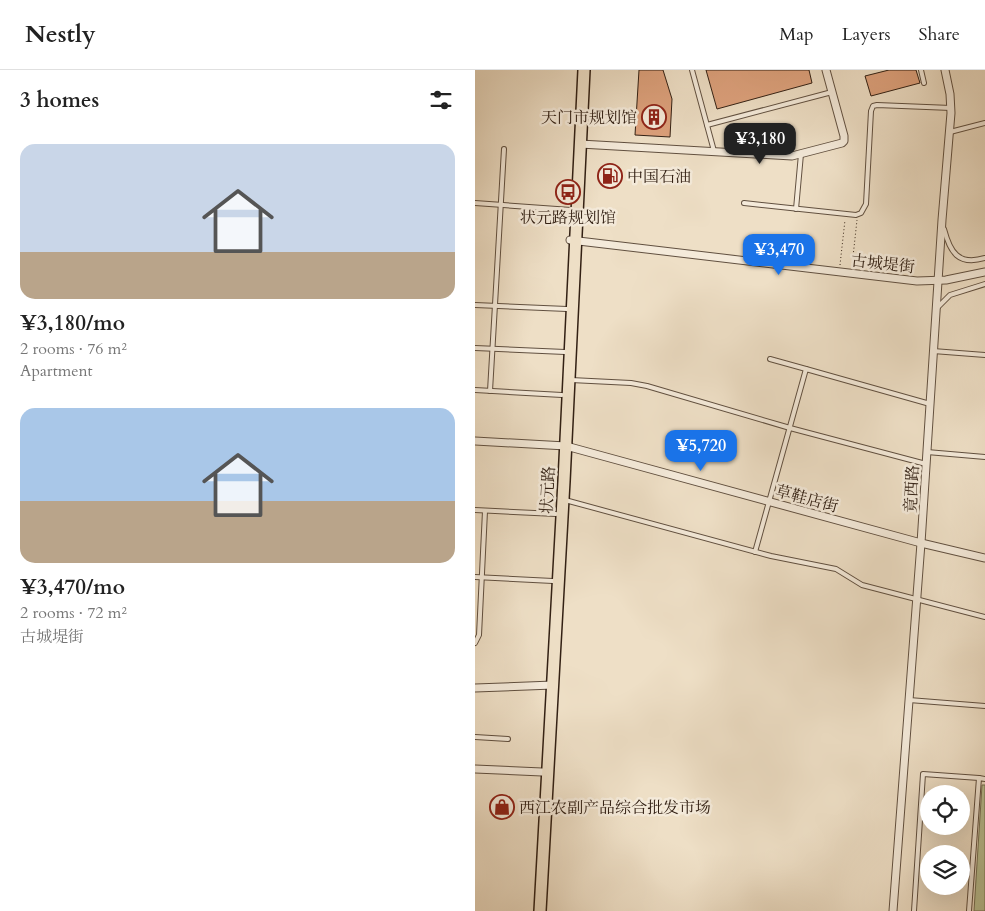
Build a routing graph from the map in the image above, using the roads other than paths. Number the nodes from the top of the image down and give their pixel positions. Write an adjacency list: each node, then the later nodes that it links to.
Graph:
1 (578, 70): 21 (main road, 状元路)
2 (584, 70): 13 (main road, 状元路)
3 (692, 70): 11 (lane)
4 (827, 70): 8 (street)
5 (921, 70): 7 (lane)
6 (945, 70): 9 (street, 竟西路)
7 (924, 83)
8 (832, 92): 11 (lane); 16 (street)
9 (951, 108): 12 (street, 竟西路); 20 (lane)
10 (985, 123): 12 (lane)
11 (707, 126): 15 (lane)
12 (950, 132): 22 (street, 竟西路)
13 (581, 144): 15 (street); 23 (main road, 状元路)
14 (505, 149): 19 (lane)
15 (714, 151): 16 (street)
16 (801, 154): 20 (lane)
17 (475, 204): 19 (lane)
18 (744, 204): 20 (lane)
19 (502, 205): 21 (lane); 29 (lane)
20 (796, 208)
21 (571, 210): 23 (main road, 状元路)
22 (942, 220): 24 (lane); 26 (street, 竟西路)
23 (573, 241): 26 (street, 古城堤街); 30 (main road, 状元路); 39 (main road, 状元路)
24 (985, 258)
25 (985, 272): 26 (street, 古城堤街)
26 (937, 281): 31 (street, 竟西路)
27 (985, 284): 31 (lane)
28 (475, 305): 29 (lane)
29 (495, 306): 30 (lane); 33 (lane)
30 (567, 309): 35 (main road, 状元路)
31 (935, 311): 34 (street, 竟西路)
32 (475, 348): 33 (lane)
33 (492, 348): 35 (lane); 41 (lane)
34 (933, 351): 36 (lane); 43 (street, 竟西路)
35 (565, 352): 42 (main road, 状元路)
36 (985, 355)
37 (771, 360): 38 (lane)
38 (806, 369): 43 (lane); 44 (lane)
39 (569, 380): 44 (lane); 46 (main road, 状元路)
40 (475, 390): 41 (lane)
41 (490, 391): 42 (lane)
42 (562, 395): 46 (main road, 状元路)
43 (929, 404): 47 (street, 竟西路)
44 (790, 428): 49 (lane); 51 (lane)
45 (475, 441): 46 (street, 草鞋店街)
46 (563, 446): 50 (main road, 状元路); 51 (street, 草鞋店街); 54 (main road, 状元路)
47 (927, 452): 48 (lane); 49 (street, 竟西路)
48 (985, 457)
49 (926, 464): 55 (street, 竟西路)
50 (563, 500): 56 (lane); 64 (main road, 状元路)
51 (769, 502): 55 (street, 草鞋店街); 56 (lane)
52 (475, 510): 53 (lane)
53 (485, 511): 54 (lane); 59 (lane)
54 (556, 514): 60 (main road, 状元路)
55 (921, 543): 57 (street, 草鞋店街); 61 (street, 竟西路)
56 (755, 552): 61 (lane)
57 (985, 558)
58 (475, 577): 59 (lane)
59 (482, 578): 60 (lane); 63 (lane)
60 (553, 581): 64 (main road, 状元路)
61 (917, 600): 62 (lane); 66 (street, 竟西路)
62 (985, 617)
63 (475, 643)
64 (550, 685): 65 (street); 71 (main road, 状元路); 75 (main road, 状元路)
65 (475, 688)
66 (909, 700): 67 (lane); 76 (street, 竟西路)
67 (985, 706)
68 (475, 738): 69 (lane)
69 (509, 739)
70 (475, 769): 71 (street)
71 (542, 772): 74 (main road, 状元路)
72 (979, 778): 73 (lane); 77 (lane); 78 (lane)
73 (985, 779)
74 (534, 911)
75 (540, 911)
76 (893, 911)
77 (914, 911)
78 (969, 911)

